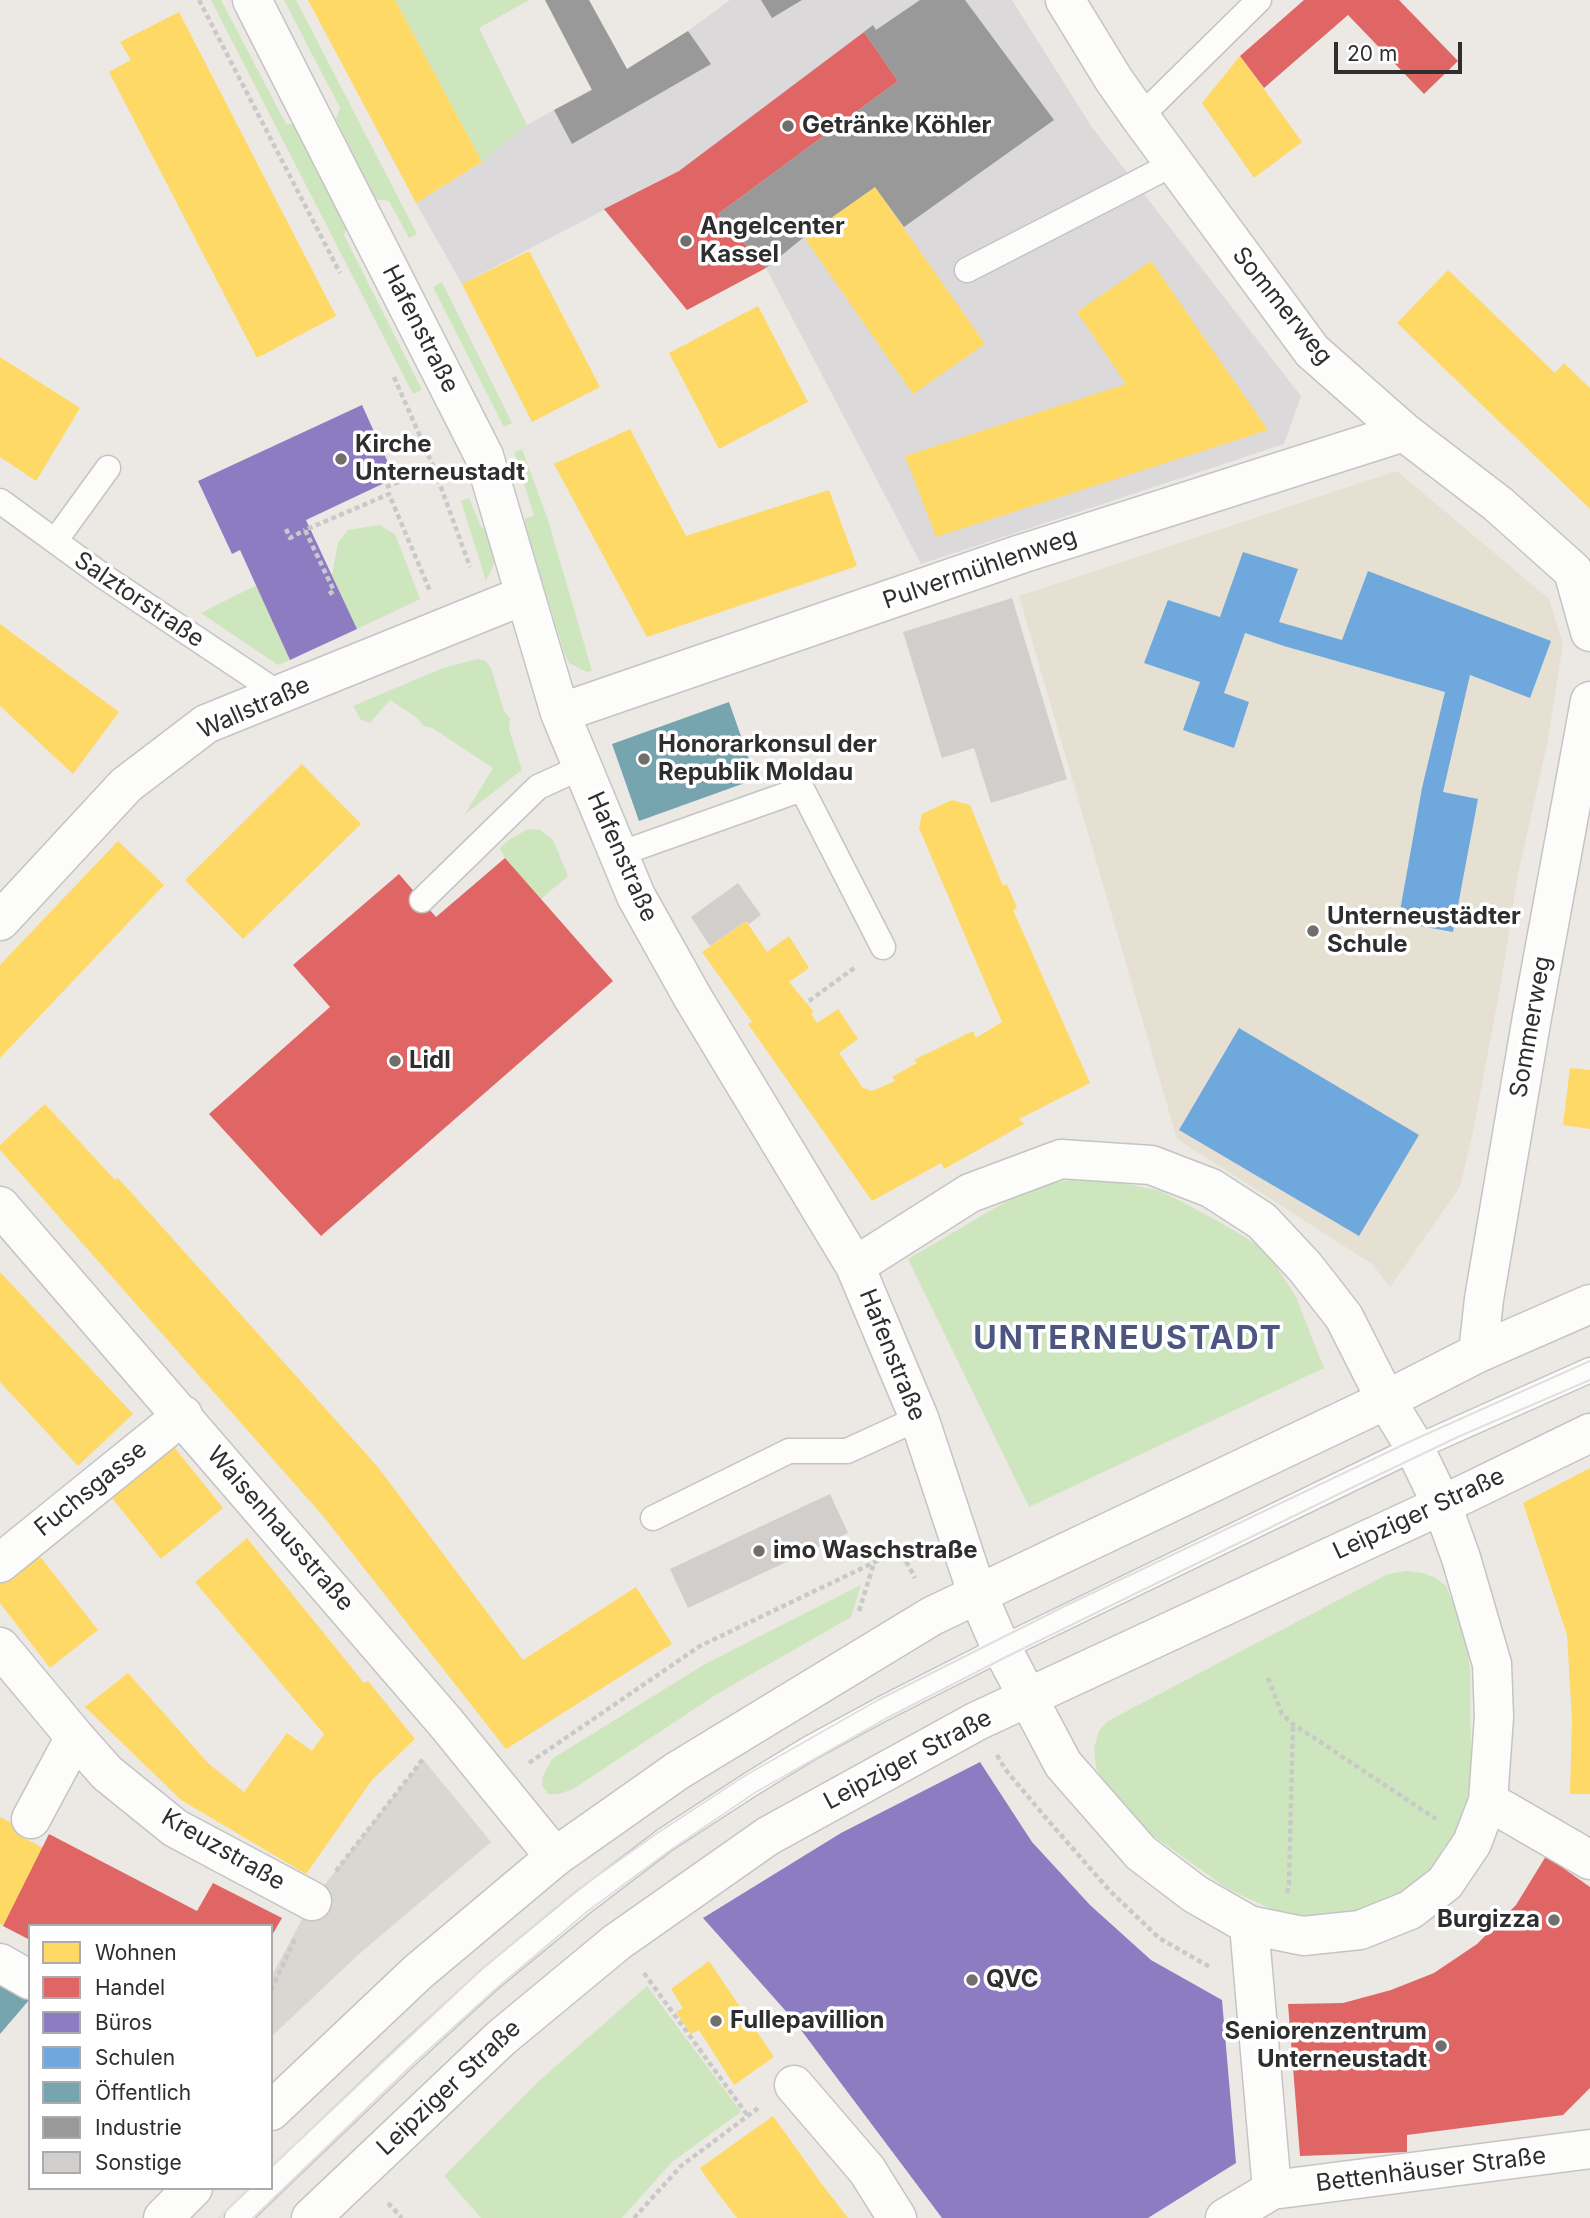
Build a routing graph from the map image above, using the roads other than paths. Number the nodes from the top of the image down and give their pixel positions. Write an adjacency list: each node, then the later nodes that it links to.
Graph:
1 (252, 0): 11 (street, Hafenstraße)
2 (1065, 0): 4 (street, Sommerweg)
3 (1259, 0): 4 (lane)
4 (1140, 117): 5 (street, Sommerweg)
5 (1173, 164): 6 (lane); 7 (street, Sommerweg)
6 (967, 270)
7 (1404, 432): 12 (street, Sommerweg); 15 (street, Pulvermühlenweg)
8 (108, 468): 10 (lane)
9 (0, 501): 10 (lane, Salztorstraße)
10 (55, 541): 13 (lane, Salztorstraße)
11 (525, 595): 13 (street, Wallstraße); 15 (street, Hafenstraße)
12 (1590, 632)
13 (281, 695): 19 (street, Wallstraße)
14 (1590, 701): 24 (street, Sommerweg)
15 (560, 713): 16 (street, Hafenstraße)
16 (582, 767): 17 (street, Hafenstraße); 18 (lane)
17 (619, 854): 20 (lane); 22 (street, Hafenstraße)
18 (422, 900)
19 (0, 921)
20 (883, 947)
21 (0, 1206): 27 (street, Waisenhausstraße)
22 (855, 1266): 26 (street); 28 (street, Hafenstraße)
23 (1590, 1304): 24 (street)
24 (1478, 1353): 26 (street)
25 (1590, 1370): 30 (lane)
26 (1386, 1400): 30 (street, Hafenstraße); 34 (street)
27 (183, 1415): 33 (street, Fuchsgasse); 41 (street, Waisenhausstraße)
28 (919, 1418): 32 (lane); 34 (street, Hafenstraße)
29 (1590, 1433): 31 (street, Leipziger Straße)
30 (1415, 1448): 31 (street, Hafenstraße); 36 (lane)
31 (1442, 1504): 37 (street, Leipziger Straße); 39 (street, Hafenstraße)
32 (653, 1518)
33 (0, 1563)
34 (977, 1593): 36 (street, Hafenstraße); 41 (street)
35 (0, 1647): 38 (street, Kreuzstraße)
36 (1002, 1648): 37 (street, Hafenstraße); 50 (lane)
37 (1028, 1697): 44 (street, Hafenstraße); 56 (street, Leipziger Straße)
38 (75, 1737): 40 (street); 43 (street, Kreuzstraße)
39 (1488, 1801): 42 (street); 44 (street, Hafenstraße)
40 (31, 1819)
41 (555, 1857): 48 (street)
42 (1590, 1860)
43 (312, 1901)
44 (1249, 1924): 53 (street)
45 (0, 1963): 46 (street)
46 (28, 1979)
47 (794, 2085): 57 (street)
48 (273, 2108)
49 (1590, 2149): 53 (street, Bettenhäuser Straße)
50 (273, 2184)
51 (191, 2190): 54 (street)
52 (267, 2190): 55 (lane)
53 (1272, 2190): 58 (street, Bettenhäuser Straße)
54 (163, 2218)
55 (237, 2218)
56 (311, 2218)
57 (897, 2218)
58 (1225, 2218)

